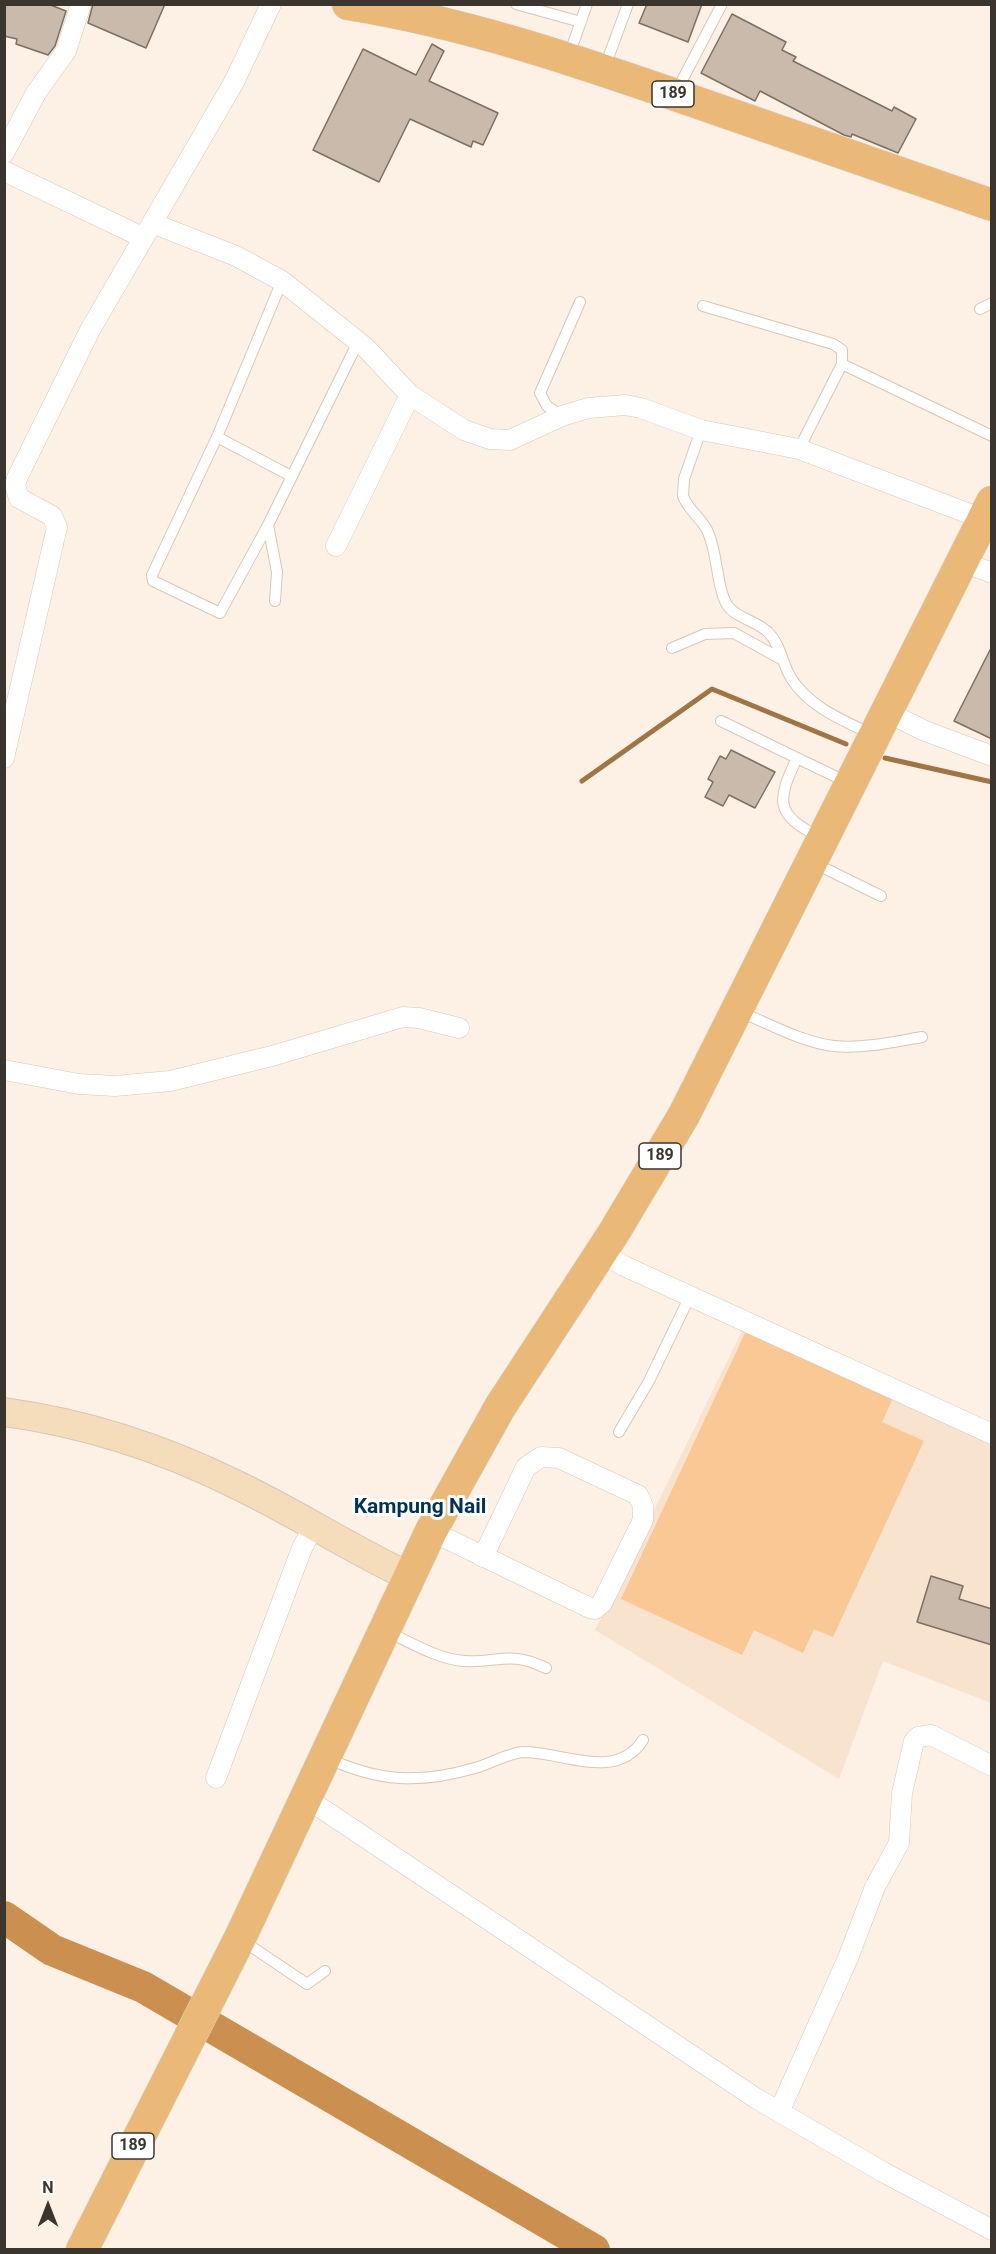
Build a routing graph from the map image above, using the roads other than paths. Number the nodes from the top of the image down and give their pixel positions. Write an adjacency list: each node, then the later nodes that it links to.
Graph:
1 (271, 4): 16 (street)
2 (516, 4): 9 (lane)
3 (587, 4): 9 (lane)
4 (628, 4): 11 (lane)
5 (722, 4): 12 (lane)
6 (349, 5): 8 (main road, 189)
7 (76, 6): 13 (street)
8 (419, 10): 10 (main road, 189)
9 (581, 22): 10 (lane)
10 (568, 58): 11 (main road, 189)
11 (604, 70): 12 (main road, 189)
12 (675, 95): 15 (main road, 189)
13 (4, 153)
14 (4, 171): 16 (street)
15 (992, 205)
16 (147, 230): 17 (street); 42 (street)
17 (282, 281): 22 (street); 28 (lane)
18 (580, 302): 25 (lane)
19 (992, 303): 21 (lane)
20 (703, 306): 23 (lane)
21 (980, 309)
22 (358, 342): 24 (street); 30 (lane)
23 (842, 364): 27 (lane); 29 (lane)
24 (410, 395): 25 (street); 33 (street)
25 (562, 416): 26 (street)
26 (701, 430): 29 (street); 38 (lane)
27 (992, 436)
28 (217, 437): 30 (lane); 32 (lane)
29 (800, 449): 31 (street)
30 (291, 476): 32 (lane)
31 (987, 510): 34 (main road, 189)
32 (268, 525): 36 (lane)
33 (336, 546)
34 (961, 561): 35 (street); 40 (main road, 189)
35 (992, 573)
36 (275, 601)
37 (672, 648): 38 (lane)
38 (783, 660): 40 (lane)
39 (722, 721): 43 (lane)
40 (880, 723): 41 (street); 44 (main road, 189)
41 (992, 756)
42 (4, 758)
43 (797, 758): 44 (lane); 45 (lane)
44 (850, 783): 45 (main road, 189)
45 (817, 850): 46 (lane); 47 (main road, 189)
46 (881, 896)
47 (738, 1011): 49 (lane); 51 (main road, 189)
48 (459, 1028): 50 (street)
49 (922, 1037)
50 (4, 1070)
51 (600, 1252): 52 (street); 57 (main road, 189)
52 (690, 1296): 54 (lane); 55 (street)
53 (4, 1412): 56 (street)
54 (619, 1432)
55 (992, 1434)
56 (314, 1526): 59 (street); 65 (street)
57 (431, 1531): 58 (street); 59 (main road, 189)
58 (483, 1557): 58 (street)
59 (408, 1576): 60 (main road, 189)
60 (383, 1630): 61 (lane); 63 (main road, 189)
61 (546, 1668)
62 (643, 1740): 63 (lane)
63 (324, 1757): 66 (main road, 189)
64 (992, 1766): 69 (street)
65 (216, 1778)
66 (306, 1798): 67 (main road, 189); 69 (street)
67 (240, 1938): 68 (lane); 71 (main road, 189)
68 (325, 1971)
69 (779, 2112): 70 (street)
70 (992, 2230)
71 (81, 2250)

